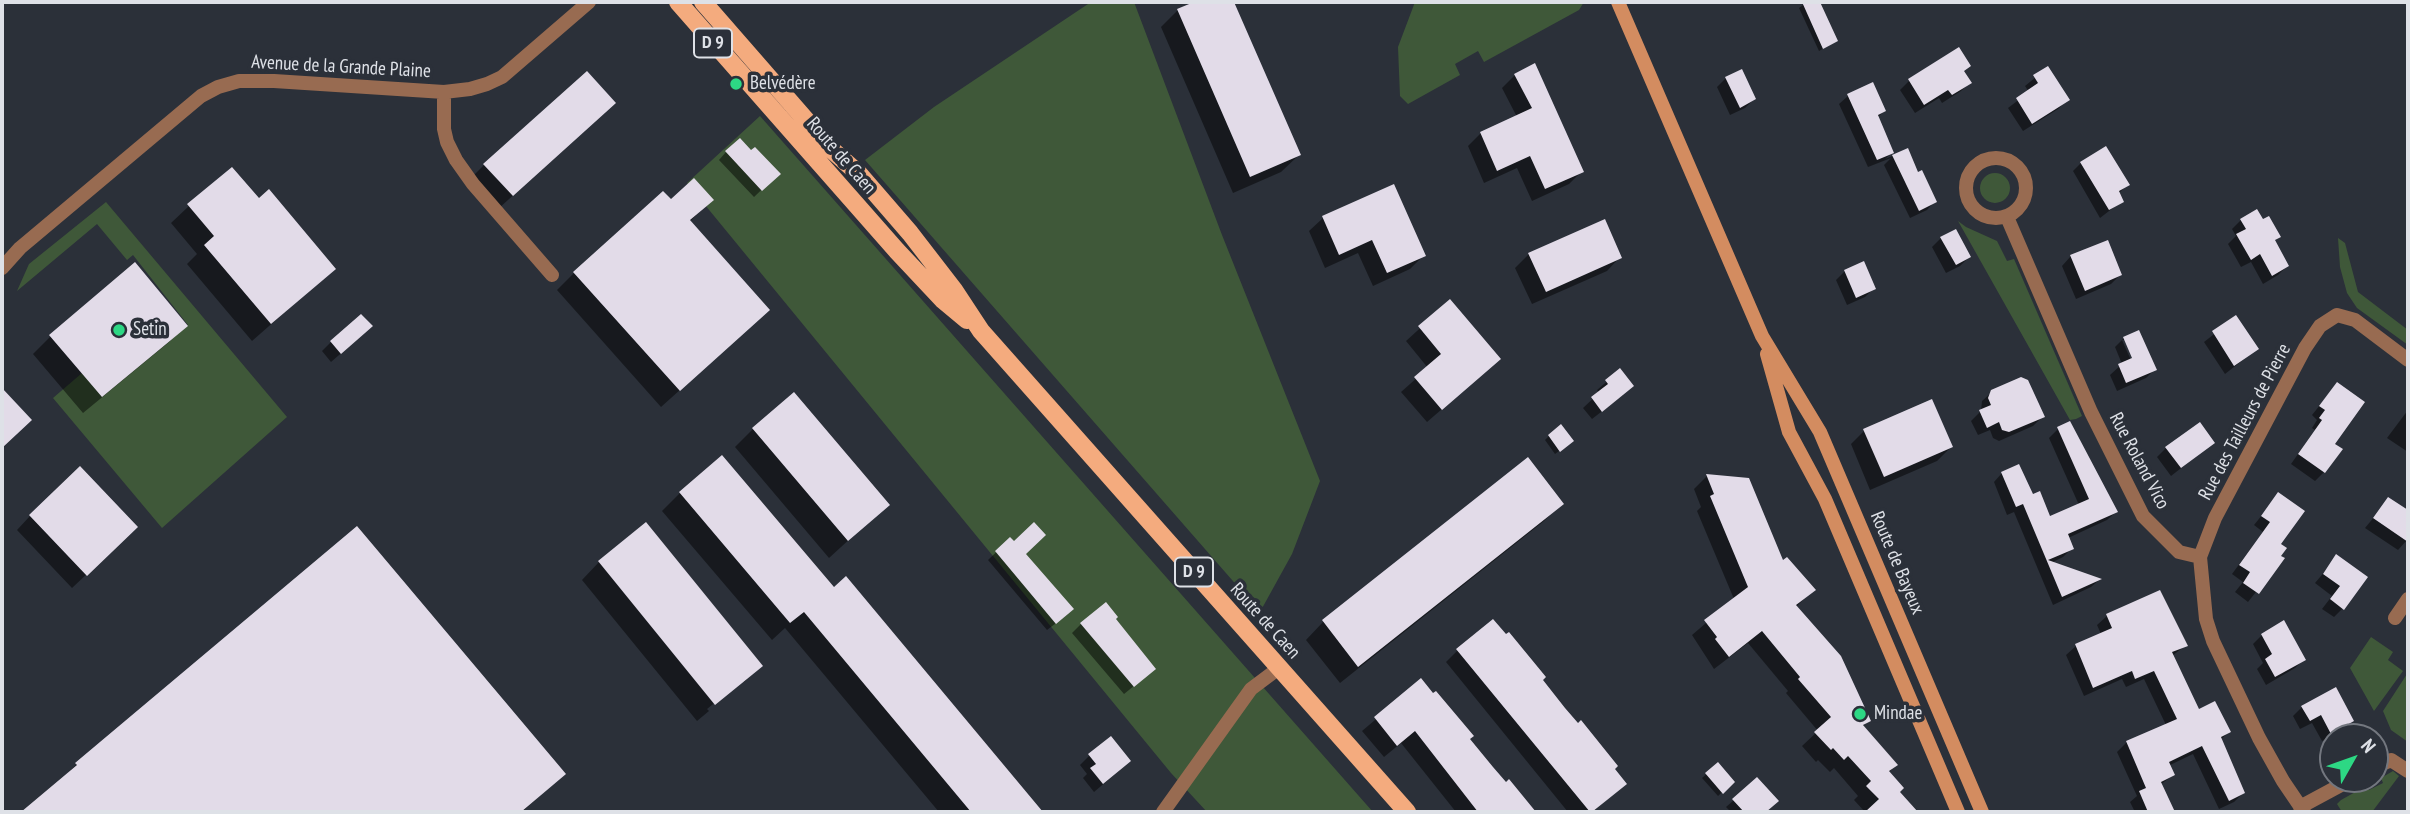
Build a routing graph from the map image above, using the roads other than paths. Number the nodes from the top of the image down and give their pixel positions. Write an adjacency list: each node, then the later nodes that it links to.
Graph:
1 (589, 2): 5 (street, Avenue de la Grande Plaine)
2 (678, 2): 9 (main road, Route de Caen / D 9)
3 (703, 2): 9 (main road, Route de Caen / D 9)
4 (1618, 2): 10 (main road, Route de Bayeux)
5 (444, 92): 7 (street, Avenue de la Grande Plaine); 8 (street)
6 (2007, 217): 6 (street); 12 (street, Rue Roland Vico)
7 (2, 268)
8 (552, 275)
9 (981, 331): 15 (main road, Route de Caen / D 9)
10 (1762, 336): 22 (main road, Route de Bayeux); 23 (main road, Route de Bayeux)
11 (2408, 360): 12 (street, Rue des Tailleurs de Pierre)
12 (2200, 556): 19 (street)
13 (2408, 599): 14 (street)
14 (2395, 618)
15 (1279, 668): 20 (street); 21 (main road, Route de Caen / D 9)
16 (2389, 761): 17 (street)
17 (2408, 771)
18 (2329, 793): 19 (street)
19 (2302, 810)
20 (1163, 812)
21 (1407, 812)
22 (1958, 812)
23 (1982, 812)

